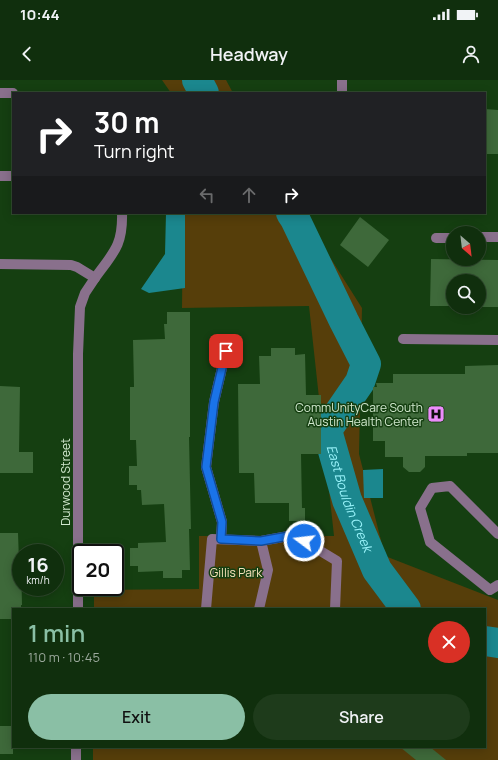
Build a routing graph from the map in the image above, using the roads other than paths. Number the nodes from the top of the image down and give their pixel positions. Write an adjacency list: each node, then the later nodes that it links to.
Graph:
1 (342, 80): 2 (street)
2 (342, 92)
3 (0, 93): 4 (street)
4 (12, 93)
5 (0, 176): 6 (street)
6 (12, 176)
7 (122, 214): 13 (street, Durwood Street)
8 (486, 237): 9 (street)
9 (498, 237)
10 (436, 238): 11 (street)
11 (446, 238)
12 (0, 264): 13 (street)
13 (95, 278): 21 (street, Durwood Street)
14 (403, 339): 15 (street)
15 (498, 340)
16 (226, 351): 18 (street)
17 (498, 534): 20 (street)
18 (221, 539): 19 (street); 22 (street)
19 (261, 541): 23 (street); 24 (street)
20 (498, 585)
21 (78, 608)
22 (206, 608)
23 (259, 608)
24 (335, 608)
25 (76, 748): 26 (street)
26 (76, 760)

